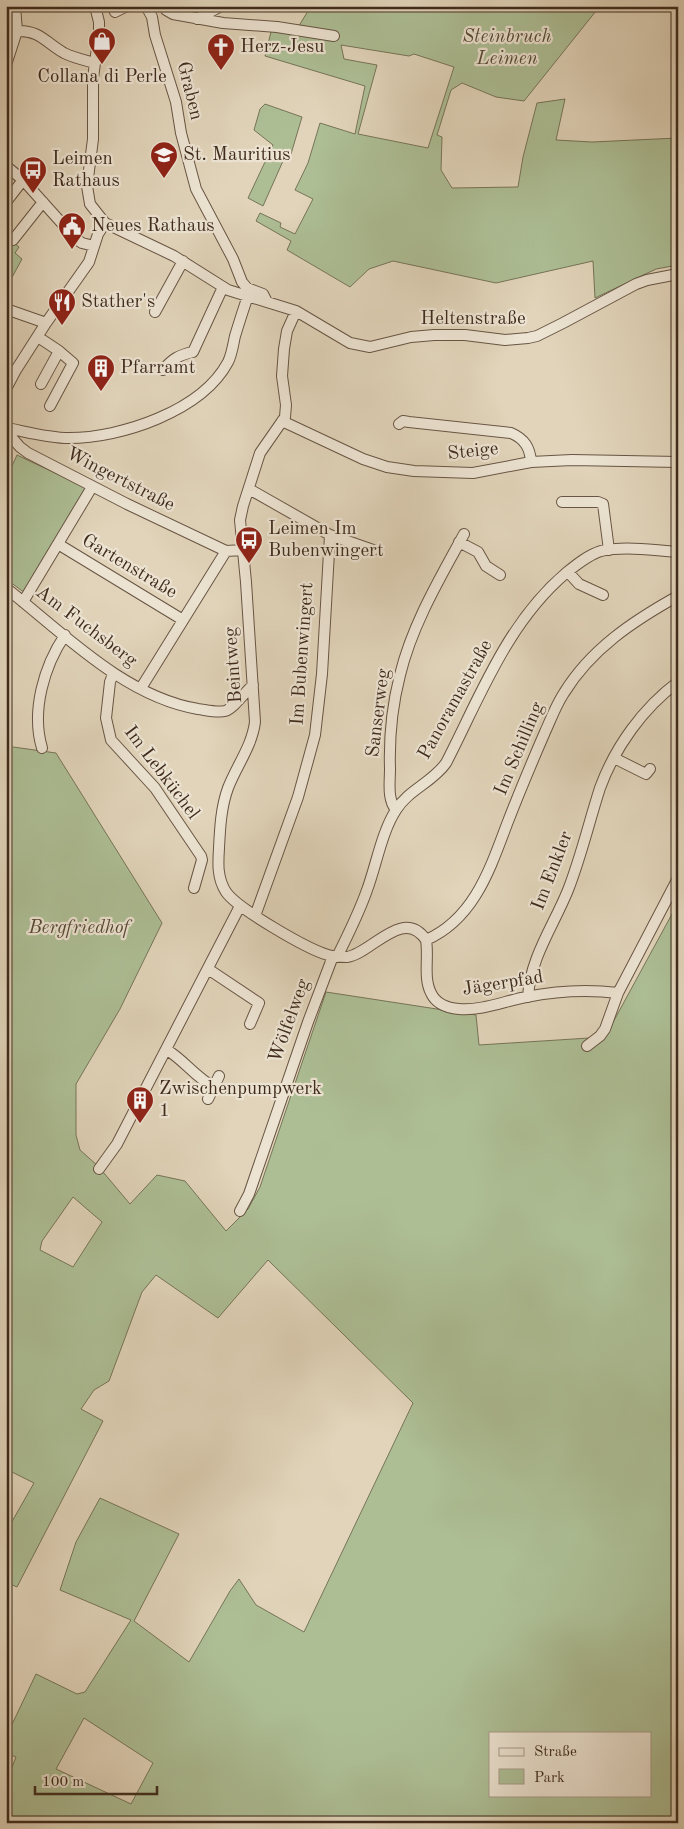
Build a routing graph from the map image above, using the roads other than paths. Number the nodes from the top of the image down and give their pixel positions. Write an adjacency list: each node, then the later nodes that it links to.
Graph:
1 (15, 6): 9 (street)
2 (95, 6): 12 (street)
3 (127, 6): 7 (street)
4 (220, 6): 8 (street)
5 (166, 8): 6 (street); 8 (street)
6 (148, 10): 25 (street, Graben)
7 (115, 12)
8 (197, 19): 10 (street)
9 (17, 31): 11 (street); 12 (street)
10 (334, 36)
11 (9, 45): 13 (street)
12 (95, 63): 18 (street)
13 (6, 65)
14 (6, 166): 15 (street)
15 (23, 180): 16 (street); 17 (street)
16 (6, 202)
17 (43, 202): 19 (street); 20 (street)
18 (105, 223): 20 (street); 21 (street, Heltenstraße)
19 (13, 240)
20 (94, 246): 29 (street)
21 (183, 261): 23 (street, Heltenstraße); 28 (street)
22 (678, 274): 27 (street, Heltenstraße)
23 (223, 288): 24 (street, Heltenstraße); 32 (street)
24 (248, 296): 25 (street, Heltenstraße); 39 (street)
25 (267, 302): 27 (street, Heltenstraße)
26 (6, 309): 29 (street)
27 (296, 311): 37 (street, Beintweg)
28 (155, 312)
29 (46, 323): 30 (street)
30 (38, 337): 31 (street); 33 (street)
31 (59, 351): 34 (street); 36 (street)
32 (162, 370)
33 (10, 374): 35 (street)
34 (41, 384)
35 (6, 389)
36 (50, 406)
37 (282, 420): 40 (street, Steige); 43 (street, Beintweg)
38 (399, 424): 40 (street)
39 (7, 431): 42 (street, Wingertstraße)
40 (531, 462): 41 (street, Steige)
41 (678, 462)
42 (92, 486): 46 (street); 50 (street, Wingertstraße)
43 (249, 489): 45 (street); 47 (street, Beintweg)
44 (562, 502): 49 (street)
45 (330, 535): 48 (street); 71 (street, Im Bubenwingert)
46 (58, 544): 57 (street); 58 (street, Gartenstraße)
47 (243, 550): 50 (street); 62 (street, Beintweg)
48 (373, 550)
49 (609, 550): 51 (street, Panoramastraße); 52 (street, Panoramastraße)
50 (226, 551): 58 (street)
51 (678, 552)
52 (568, 572): 55 (street); 67 (street, Panoramastraße)
53 (500, 574): 67 (street, Sanserweg)
54 (6, 588): 57 (street, Am Fuchsberg)
55 (603, 595)
56 (678, 596): 72 (street, Im Schilling)
57 (24, 602): 59 (street, Am Fuchsberg)
58 (183, 620): 63 (street)
59 (65, 635): 60 (street, Am Fuchsberg); 64 (street)
60 (113, 674): 63 (street, Am Fuchsberg); 69 (street, Im Lebküchel)
61 (678, 682): 65 (street, Im Enkler)
62 (253, 685): 63 (street, Am Fuchsberg); 70 (street, Beintweg)
63 (140, 688)
64 (42, 748)
65 (614, 758): 66 (street); 76 (street, Im Enkler)
66 (647, 775)
67 (396, 810): 73 (street, Panoramastraße)
68 (678, 878): 75 (street)
69 (194, 888)
70 (240, 906): 71 (street, Beintweg); 74 (street)
71 (255, 916): 73 (street, Beintweg)
72 (426, 940): 73 (street); 76 (street, Jägerpfad)
73 (335, 957): 84 (street, Wölfelweg)
74 (208, 969): 77 (street); 79 (street)
75 (618, 993): 76 (street, Jägerpfad); 78 (street)
76 (528, 996)
77 (250, 1024)
78 (587, 1046)
79 (167, 1050): 81 (street); 83 (street)
80 (219, 1076): 81 (street)
81 (214, 1087): 82 (street)
82 (208, 1099)
83 (99, 1169)
84 (240, 1211)

